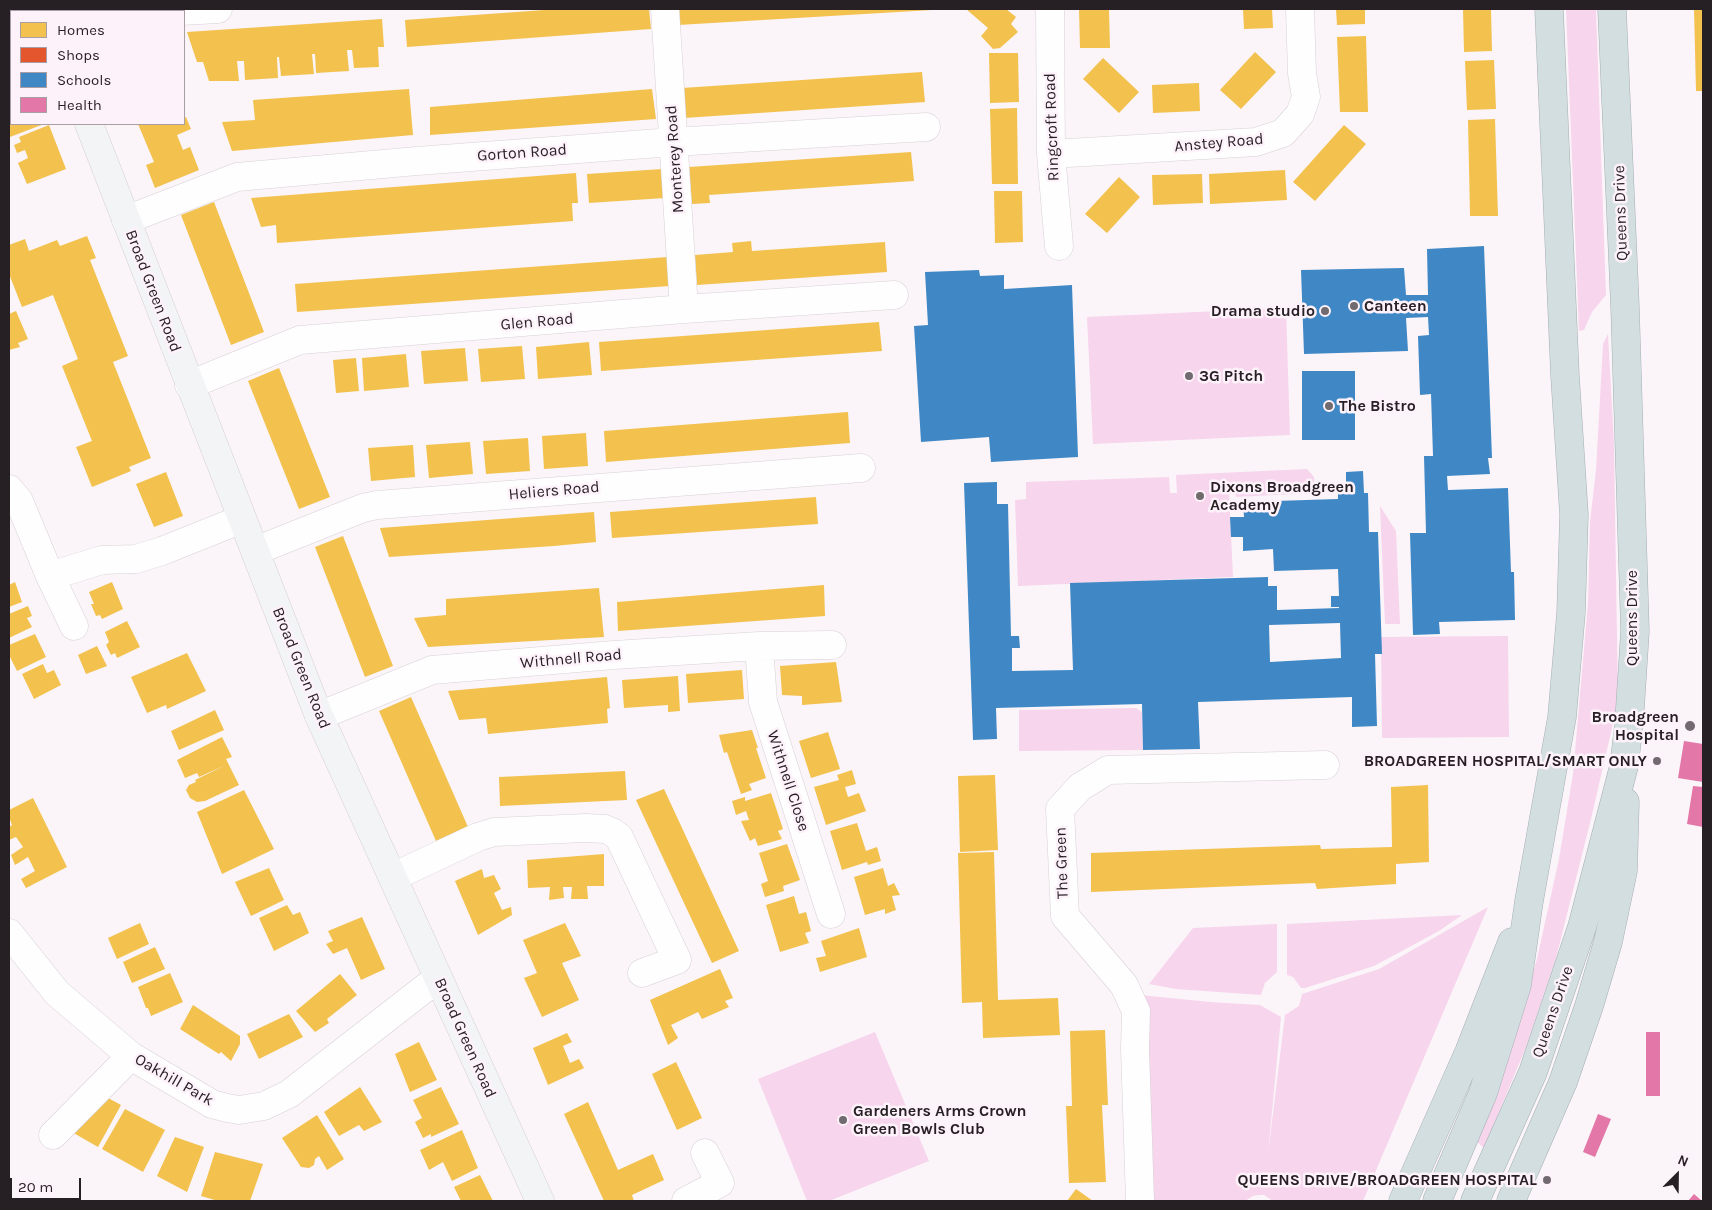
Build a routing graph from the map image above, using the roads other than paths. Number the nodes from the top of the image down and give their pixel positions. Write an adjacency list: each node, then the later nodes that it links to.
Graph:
1 (218, 9): 7 (street)
2 (665, 9): 10 (street, Monterey Road)
3 (1050, 9): 11 (street, Ringcroft Road)
4 (1300, 9): 11 (street, Anstey Road)
5 (1549, 9): 29 (highway)
6 (1612, 9): 27 (highway, Queens Drive)
7 (185, 11)
8 (89, 125): 12 (main road, Broad Green Road)
9 (926, 128): 10 (street, Gorton Road)
10 (673, 142): 12 (street, Gorton Road); 15 (street, Monterey Road)
11 (1051, 154): 13 (street, Ringcroft Road)
12 (126, 220): 16 (main road, Broad Green Road)
13 (1059, 246)
14 (894, 295): 15 (street, Glen Road)
15 (684, 309): 16 (street, Glen Road)
16 (190, 385): 19 (main road, Broad Green Road)
17 (862, 468): 20 (street, Heliers Road)
18 (9, 489): 21 (street)
19 (242, 520): 20 (main road, Broad Green Road); 21 (street)
20 (255, 552): 25 (main road, Broad Green Road)
21 (50, 576): 22 (street)
22 (74, 626)
23 (832, 645): 24 (street, Withnell Road)
24 (759, 646): 25 (street, Withnell Road); 30 (street, Withnell Close)
25 (319, 716): 28 (main road, Broad Green Road)
26 (1325, 765): 39 (street, The Green)
27 (1624, 766): 42 (highway, Queens Drive); 43 (highway)
28 (393, 877): 32 (street); 33 (main road, Broad Green Road)
29 (1529, 901): 40 (highway); 41 (highway)
30 (831, 914)
31 (9, 933): 34 (street, Oakhill Park)
32 (642, 973)
33 (438, 978): 34 (street, Oakhill Park); 37 (main road, Broad Green Road)
34 (131, 1056): 35 (street)
35 (52, 1135)
36 (705, 1153): 38 (street)
37 (540, 1201)
38 (686, 1201)
39 (1140, 1201)
40 (1403, 1201)
41 (1437, 1201)
42 (1476, 1201)
43 (1511, 1201)

